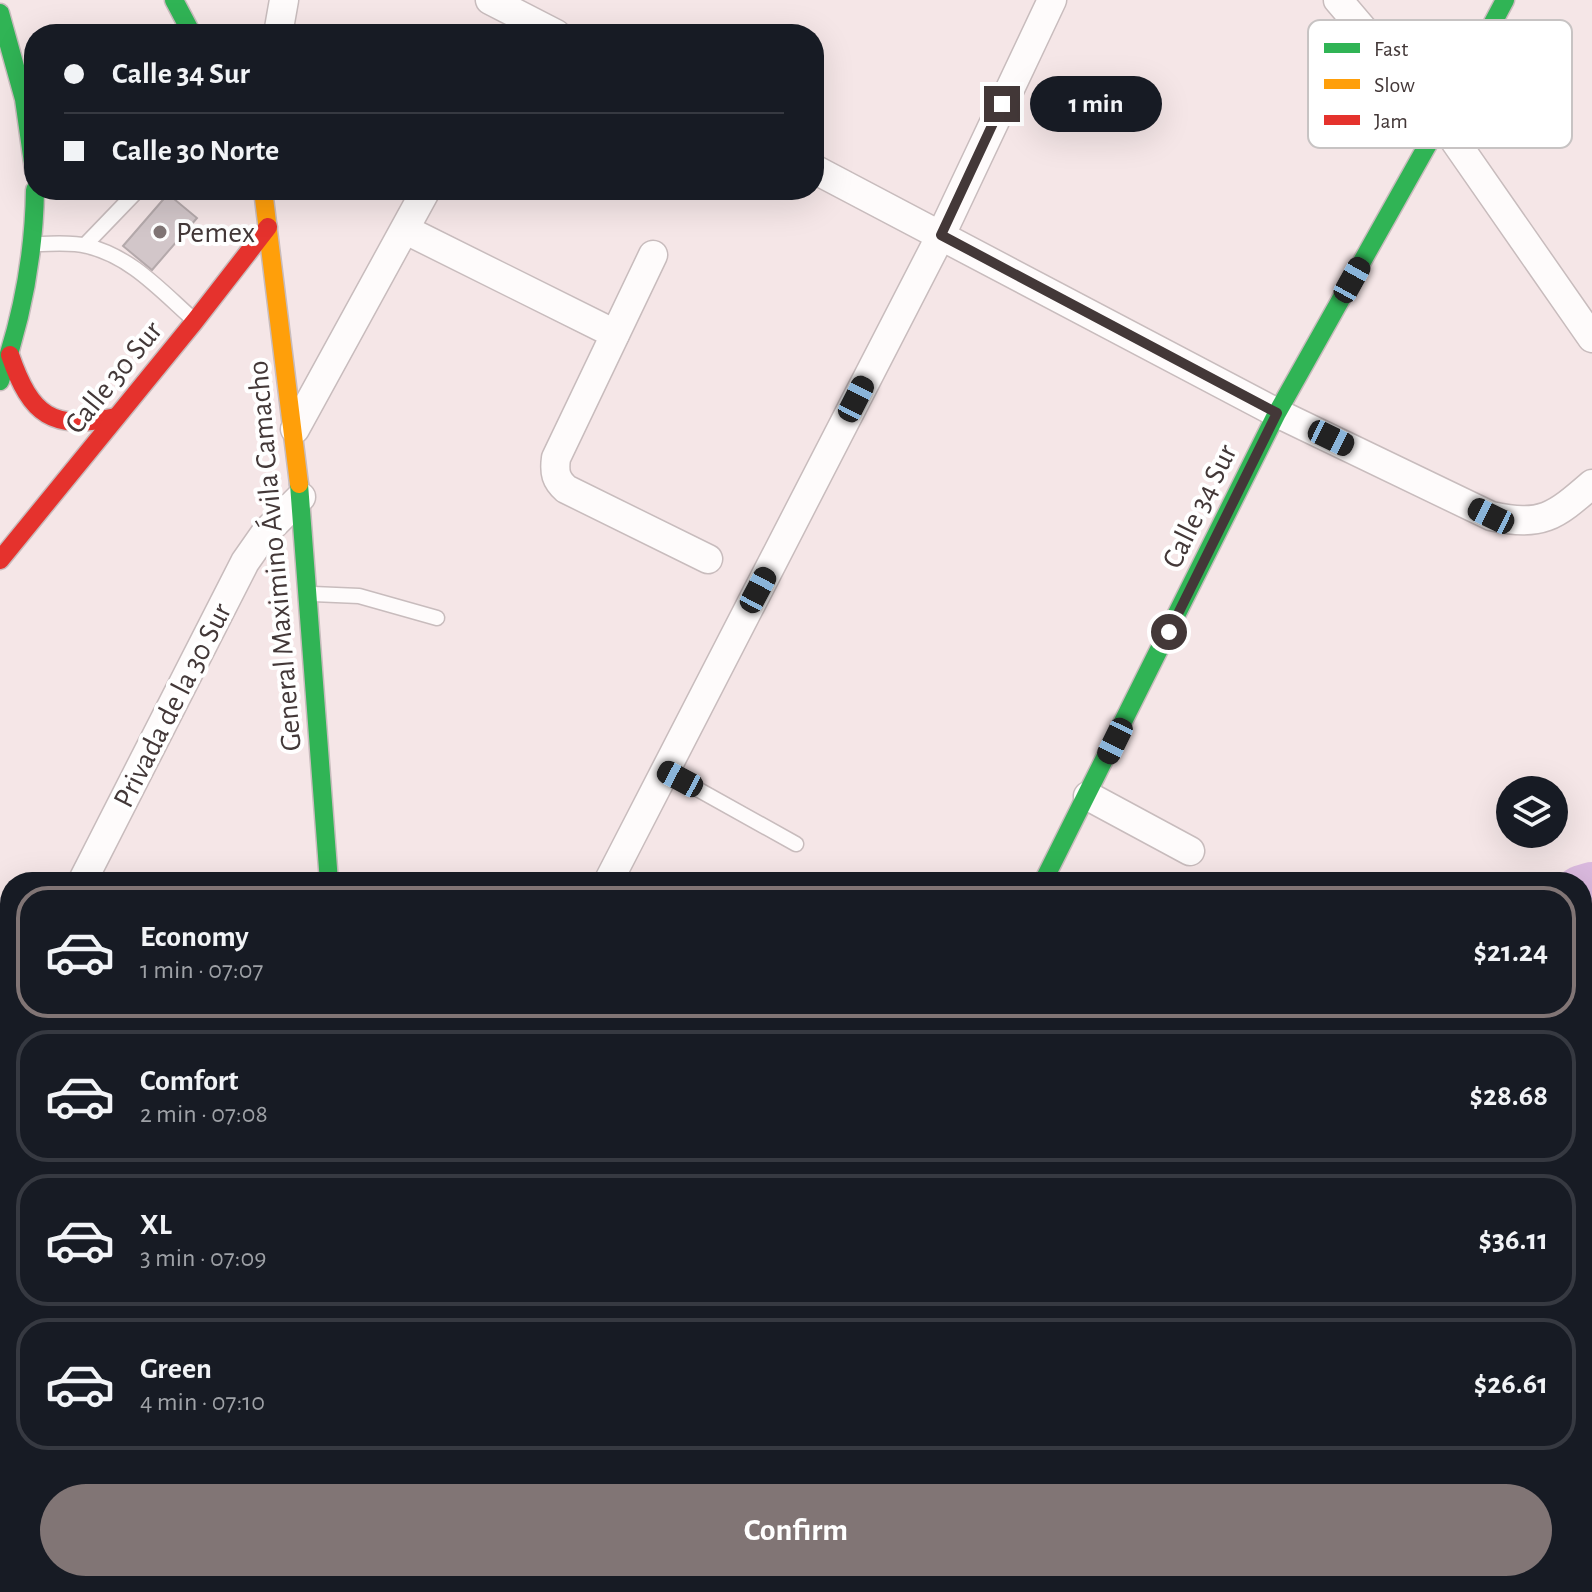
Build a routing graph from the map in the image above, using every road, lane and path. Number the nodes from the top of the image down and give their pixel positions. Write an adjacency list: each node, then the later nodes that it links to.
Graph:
1 (174, 0): 10 (street)
2 (284, 0): 11 (street)
3 (1052, 0): 23 (street)
4 (1338, 0): 8 (street)
5 (1505, 0): 9 (street, Calle 34 Sur)
6 (507, 12): 12 (street)
7 (0, 13): 13 (street)
8 (1355, 20)
9 (1494, 20)
10 (187, 24)
11 (280, 24)
12 (534, 24)
13 (24, 99)
14 (1426, 148): 32 (street, Calle 34 Sur)
15 (1460, 148): 29 (street)
16 (824, 174): 23 (street)
17 (34, 200): 24 (street)
18 (128, 200): 25 (lane)
19 (264, 200): 21 (street, General Maximino Ávila Camacho)
20 (421, 200): 22 (street)
21 (268, 227): 27 (street, Calle 30 Sur); 34 (street, General Maximino Ávila Camacho)
22 (406, 230): 28 (street); 34 (street)
23 (941, 235): 32 (street); 41 (street)
24 (32, 244): 25 (lane); 30 (street)
25 (85, 245): 27 (lane)
26 (653, 255): 28 (street)
27 (195, 321): 33 (street, Calle 30 Sur)
28 (615, 334): 37 (street)
29 (1592, 338)
30 (10, 355): 31 (street); 33 (street)
31 (0, 381)
32 (1277, 413): 35 (street); 42 (street, Calle 34 Sur)
33 (116, 417): 38 (street, Calle 30 Sur)
34 (295, 429): 36 (street, General Maximino Ávila Camacho)
35 (1592, 484)
36 (301, 497): 39 (street, General Maximino Ávila Camacho); 45 (street, Privada de la 30 Sur)
37 (708, 559)
38 (0, 560)
39 (308, 594): 40 (lane); 46 (street, General Maximino Ávila Camacho)
40 (437, 618)
41 (665, 771): 43 (lane); 47 (street)
42 (1088, 796): 44 (street); 48 (street, Calle 34 Sur)
43 (796, 844)
44 (1190, 851)
45 (88, 872)
46 (328, 872)
47 (613, 872)
48 (1048, 872)

